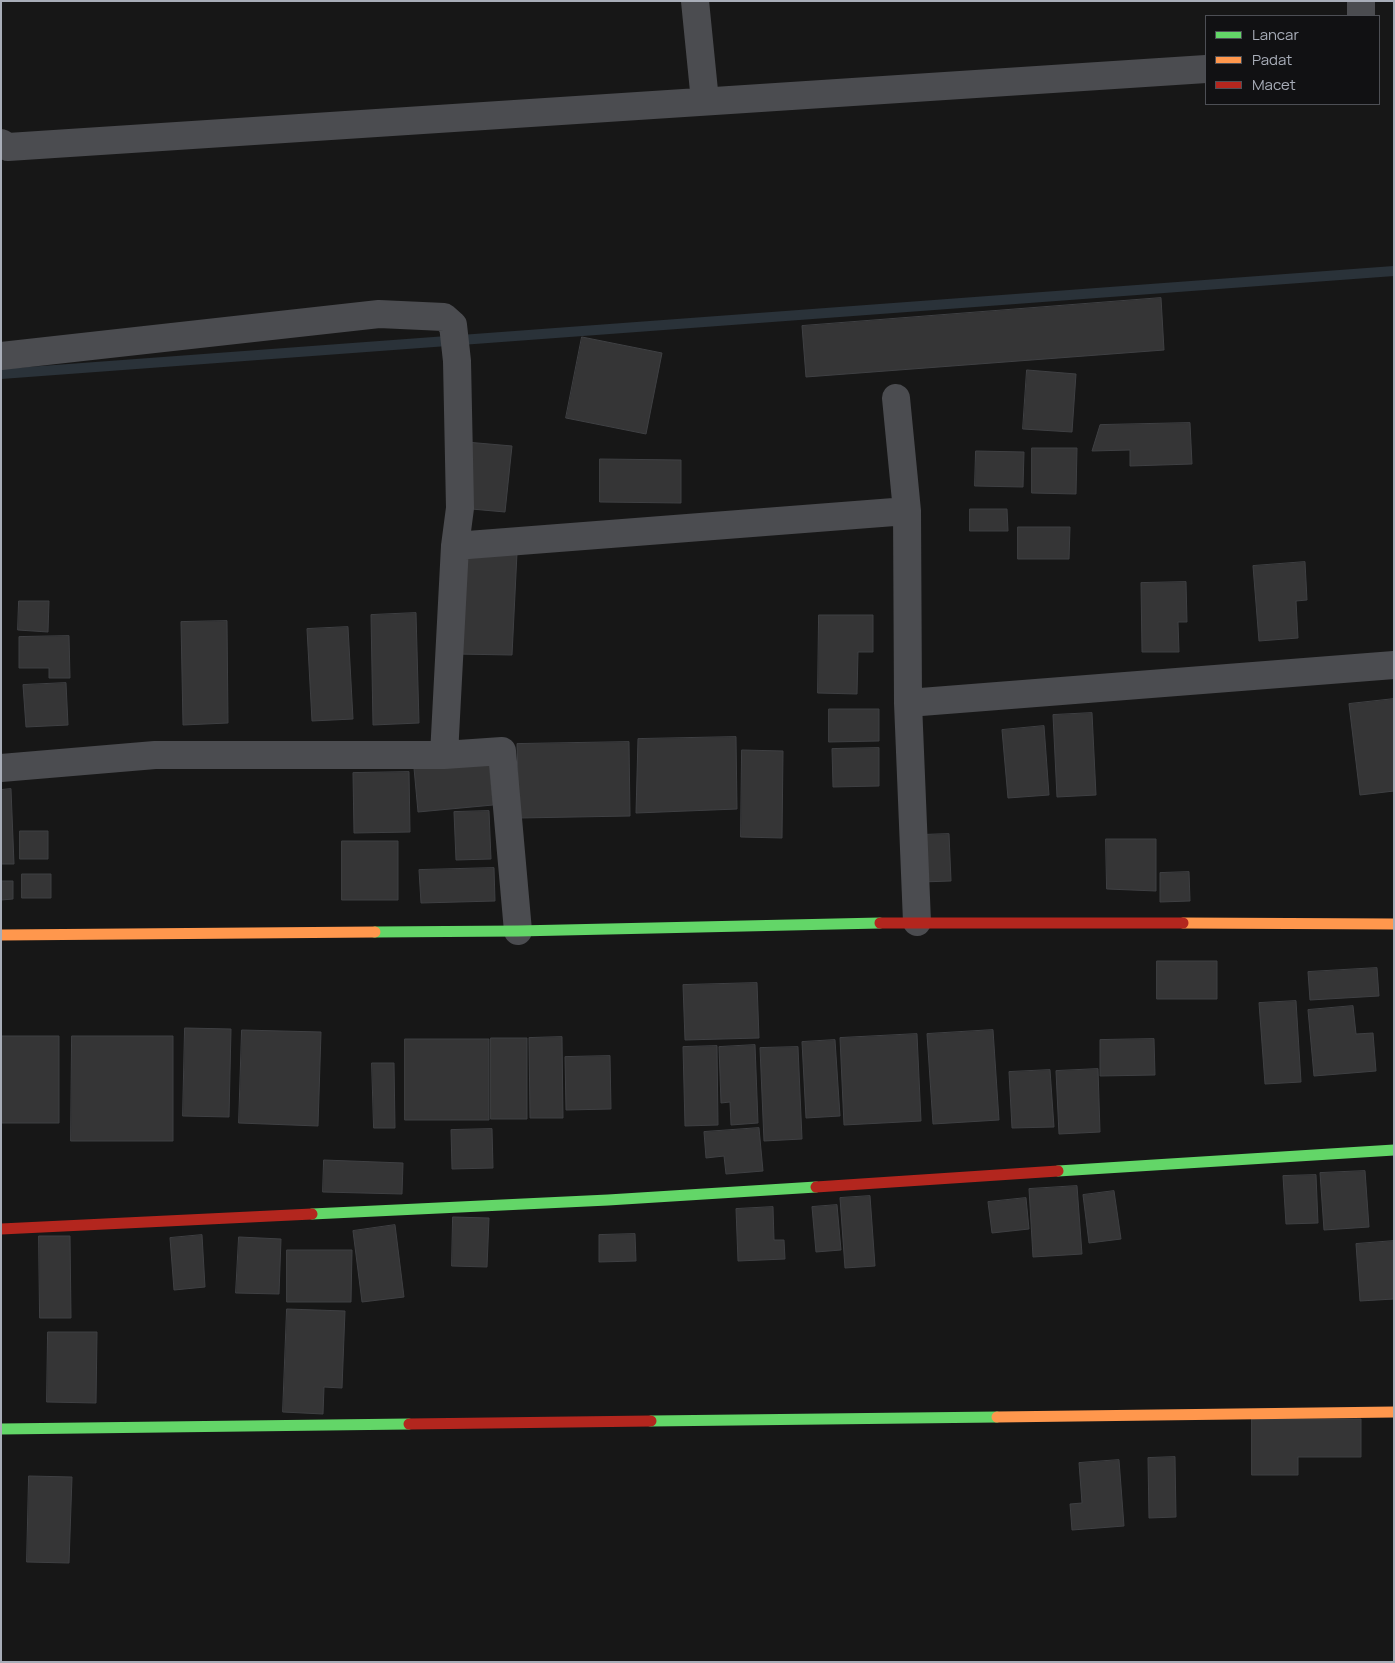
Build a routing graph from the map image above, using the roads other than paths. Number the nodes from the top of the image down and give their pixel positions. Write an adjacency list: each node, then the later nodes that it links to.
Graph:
1 (695, 1): 5 (street)
2 (1361, 1): 3 (street)
3 (1361, 15)
4 (1205, 68): 5 (street)
5 (705, 102): 6 (street)
6 (1, 143)
7 (1, 356): 10 (street)
8 (896, 398): 9 (street)
9 (907, 511): 10 (street); 12 (street)
10 (455, 546): 13 (street)
11 (1394, 665): 12 (street)
12 (908, 703): 15 (street)
13 (444, 755): 14 (street); 17 (street)
14 (1, 768)
15 (917, 922): 16 (street); 17 (street)
16 (1394, 924)
17 (518, 931): 18 (street)
18 (1, 935)
19 (1394, 1150): 20 (street)
20 (1, 1229)
21 (1394, 1412): 22 (street)
22 (1, 1429)

